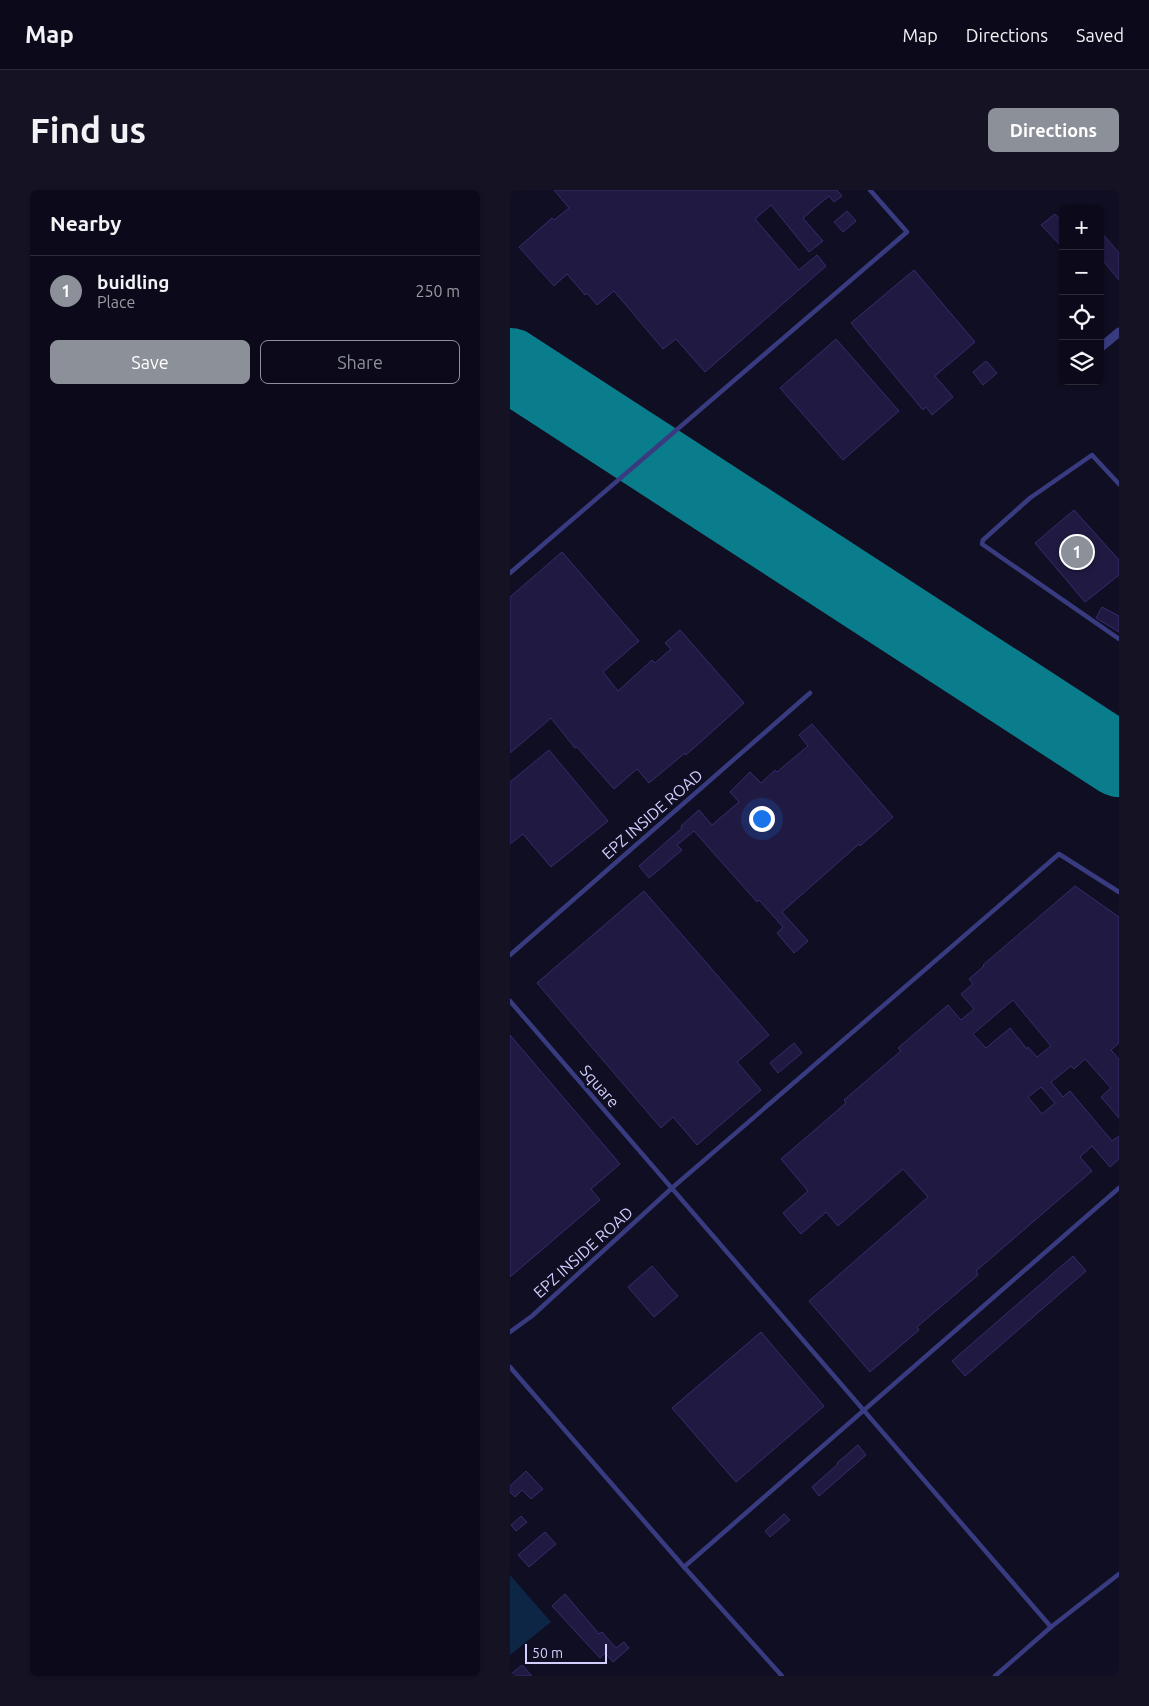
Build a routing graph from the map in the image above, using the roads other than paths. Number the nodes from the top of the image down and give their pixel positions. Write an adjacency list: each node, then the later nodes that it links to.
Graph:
1 (870, 190): 5 (lane)
2 (1119, 332): 3 (street)
3 (1104, 345)
4 (1119, 484): 6 (lane)
5 (510, 574)
6 (1119, 639)
7 (810, 693): 9 (lane, EPZ INSIDE ROAD)
8 (1119, 892): 11 (lane, EPZ INSIDE ROAD)
9 (510, 955)
10 (510, 1001): 11 (lane, Square)
11 (672, 1188): 13 (lane, EPZ INSIDE ROAD); 15 (lane, Square)
12 (1119, 1188): 15 (lane)
13 (510, 1332)
14 (510, 1367): 16 (lane)
15 (864, 1410): 16 (lane); 18 (lane, Square)
16 (684, 1567): 19 (lane)
17 (1119, 1574): 18 (lane)
18 (1051, 1627): 20 (lane)
19 (782, 1676)
20 (995, 1676)

